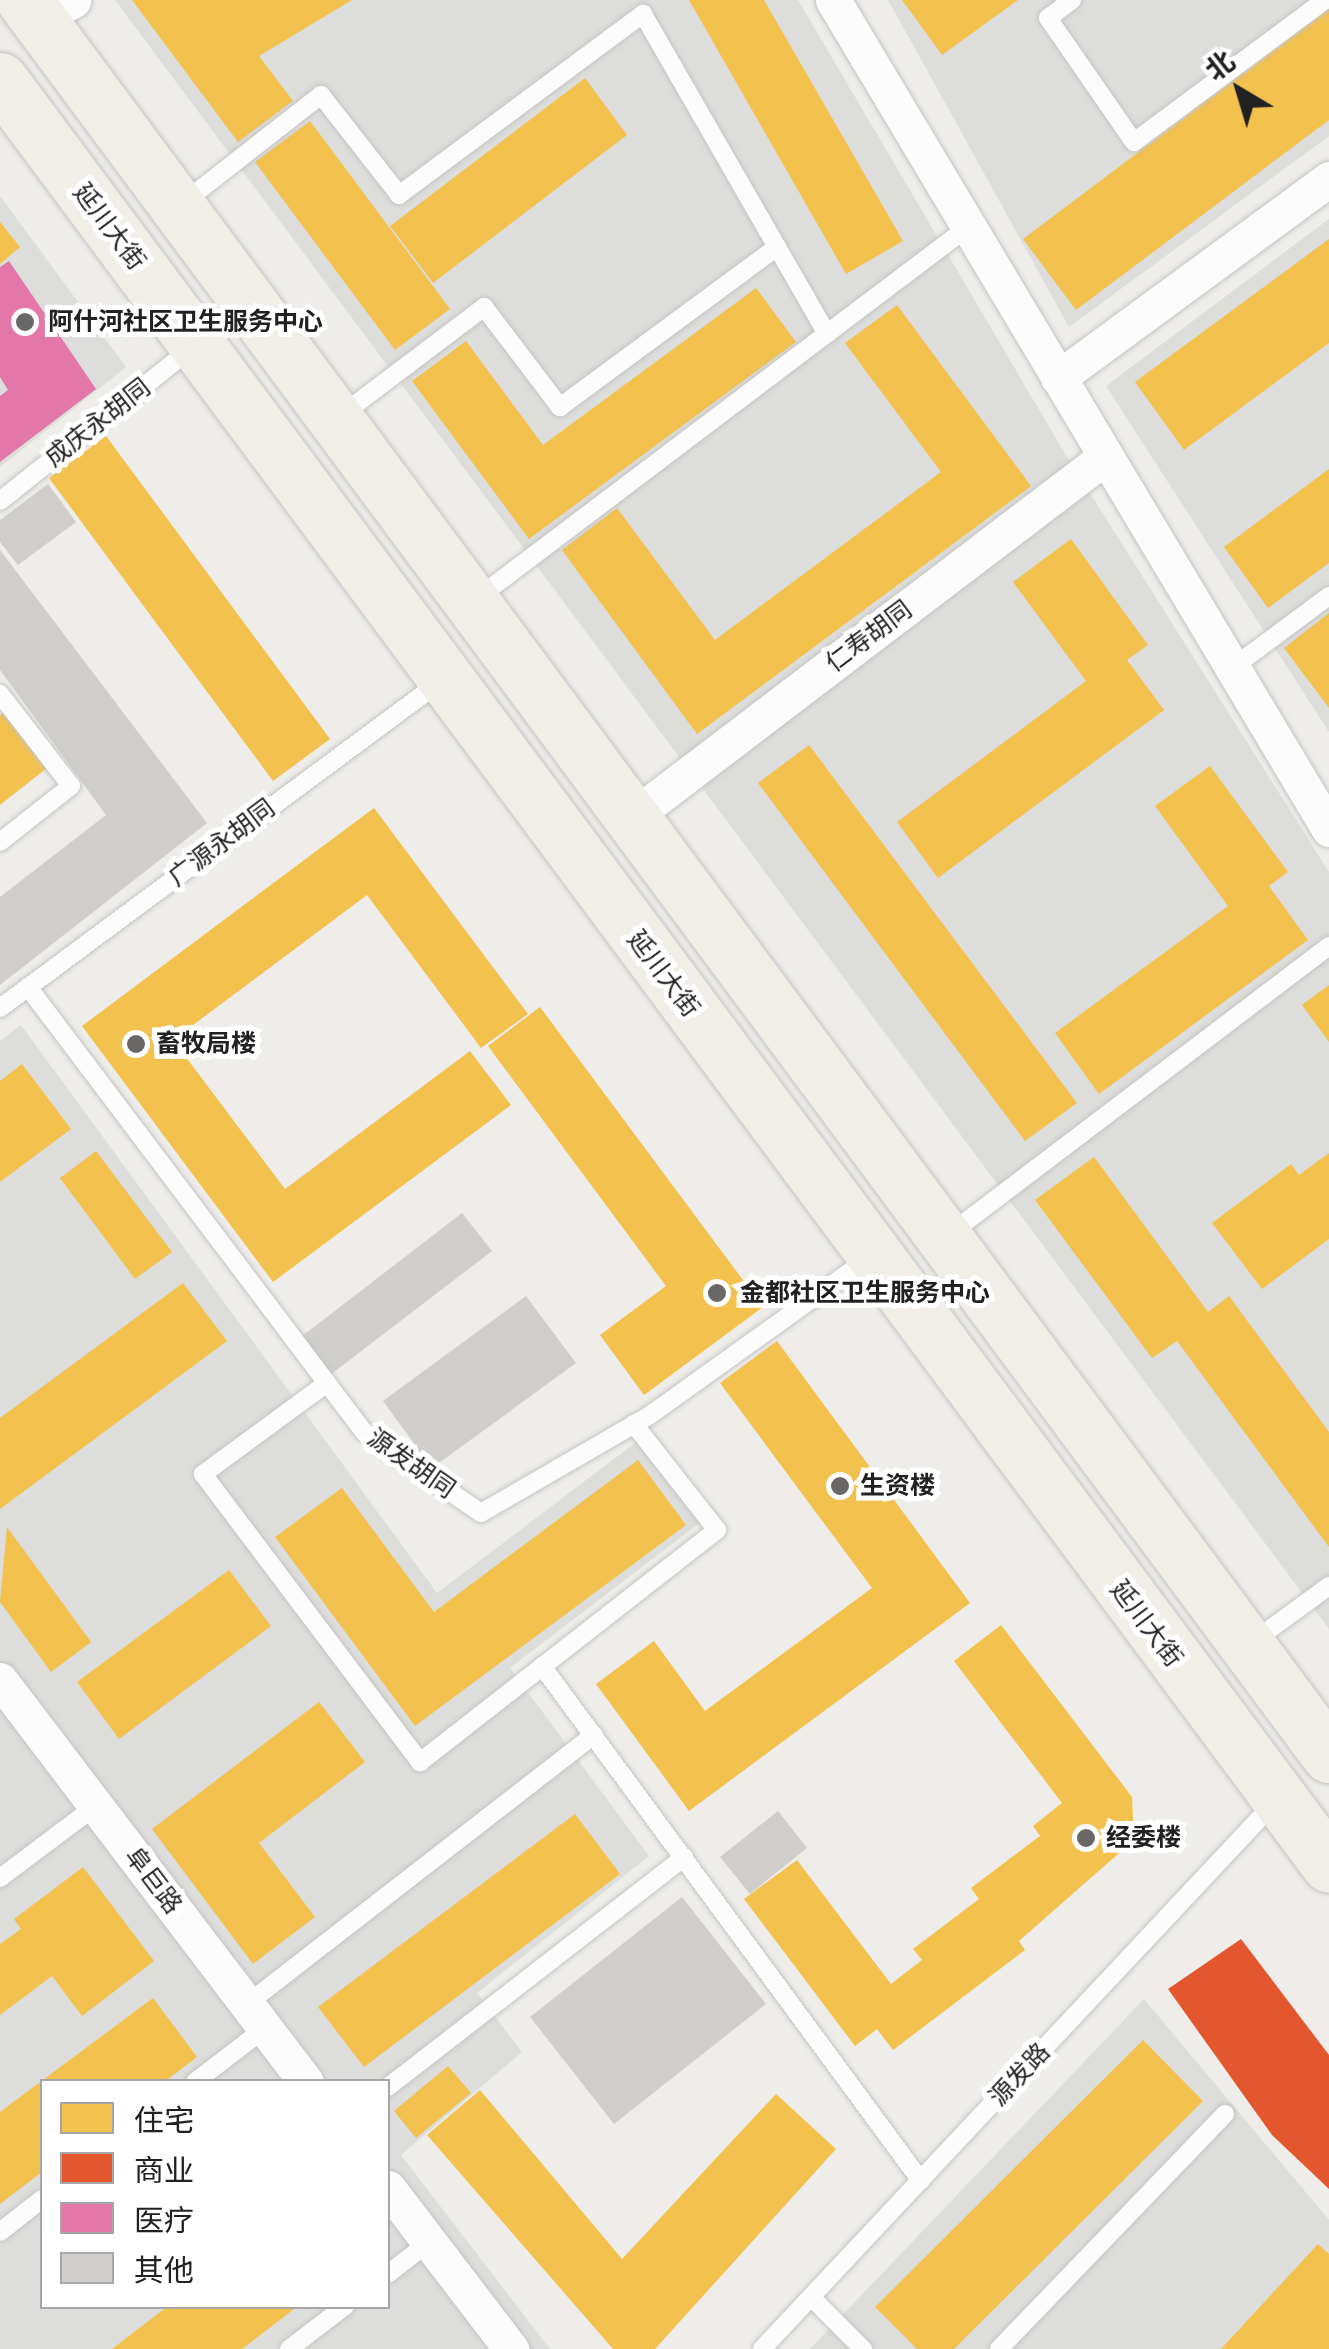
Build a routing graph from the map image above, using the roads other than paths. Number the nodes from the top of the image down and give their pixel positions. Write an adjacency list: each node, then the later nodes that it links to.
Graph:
1 (833, 0): 8 (street)
2 (1072, 0): 3 (lane)
3 (1324, 0)
4 (45, 6): 7 (main road)
5 (0, 80): 11 (main road, 延川大街)
6 (1329, 179): 12 (street)
7 (178, 206): 9 (lane); 13 (main road)
8 (968, 227): 10 (lane); 12 (street)
9 (777, 247): 10 (lane); 13 (lane)
10 (827, 334): 17 (lane)
11 (196, 345): 15 (lane, 成庆永胡同); 19 (main road, 延川大街)
12 (1058, 378): 14 (street)
13 (336, 419): 17 (main road)
14 (1105, 456): 18 (street); 21 (street, 仁寿胡同)
15 (0, 500)
16 (1329, 596): 18 (lane)
17 (472, 602): 21 (main road)
18 (1232, 668): 22 (street)
19 (444, 678): 25 (lane, 广源永胡同); 28 (main road, 延川大街)
20 (0, 694): 23 (lane)
21 (632, 817): 27 (main road)
22 (1329, 829)
23 (0, 842)
24 (1329, 946): 27 (lane)
25 (28, 987): 26 (lane, 广源永胡同); 29 (lane, 源发胡同)
26 (0, 1008)
27 (944, 1238): 32 (main road)
28 (872, 1256): 30 (lane, 源发胡同); 37 (main road, 延川大街)
29 (328, 1383): 30 (lane, 源发胡同); 33 (lane)
30 (634, 1424): 33 (lane)
31 (1329, 1586): 32 (lane)
32 (1246, 1646): 36 (main road)
33 (542, 1666): 35 (lane)
34 (0, 1680): 38 (street, 阜巨路)
35 (594, 1735): 39 (lane); 42 (lane)
36 (1329, 1755)
37 (1277, 1800): 40 (main road, 延川大街); 47 (lane, 源发路)
38 (96, 1806): 41 (lane); 42 (street, 阜巨路)
39 (684, 1857): 45 (lane); 47 (lane)
40 (1329, 1865)
41 (0, 1878)
42 (256, 2016): 43 (lane); 44 (street, 阜巨路)
43 (198, 2079)
44 (304, 2079)
45 (390, 2085)
46 (1225, 2114): 59 (lane)
47 (920, 2181): 53 (lane, 源发路)
48 (390, 2191): 51 (street)
49 (40, 2201): 50 (lane)
50 (0, 2232)
51 (429, 2242): 52 (lane); 56 (street)
52 (390, 2272)
53 (811, 2297): 57 (lane, 源发路); 58 (lane)
54 (341, 2309): 55 (lane)
55 (289, 2349)
56 (511, 2349)
57 (762, 2349)
58 (863, 2349)
59 (999, 2349)

